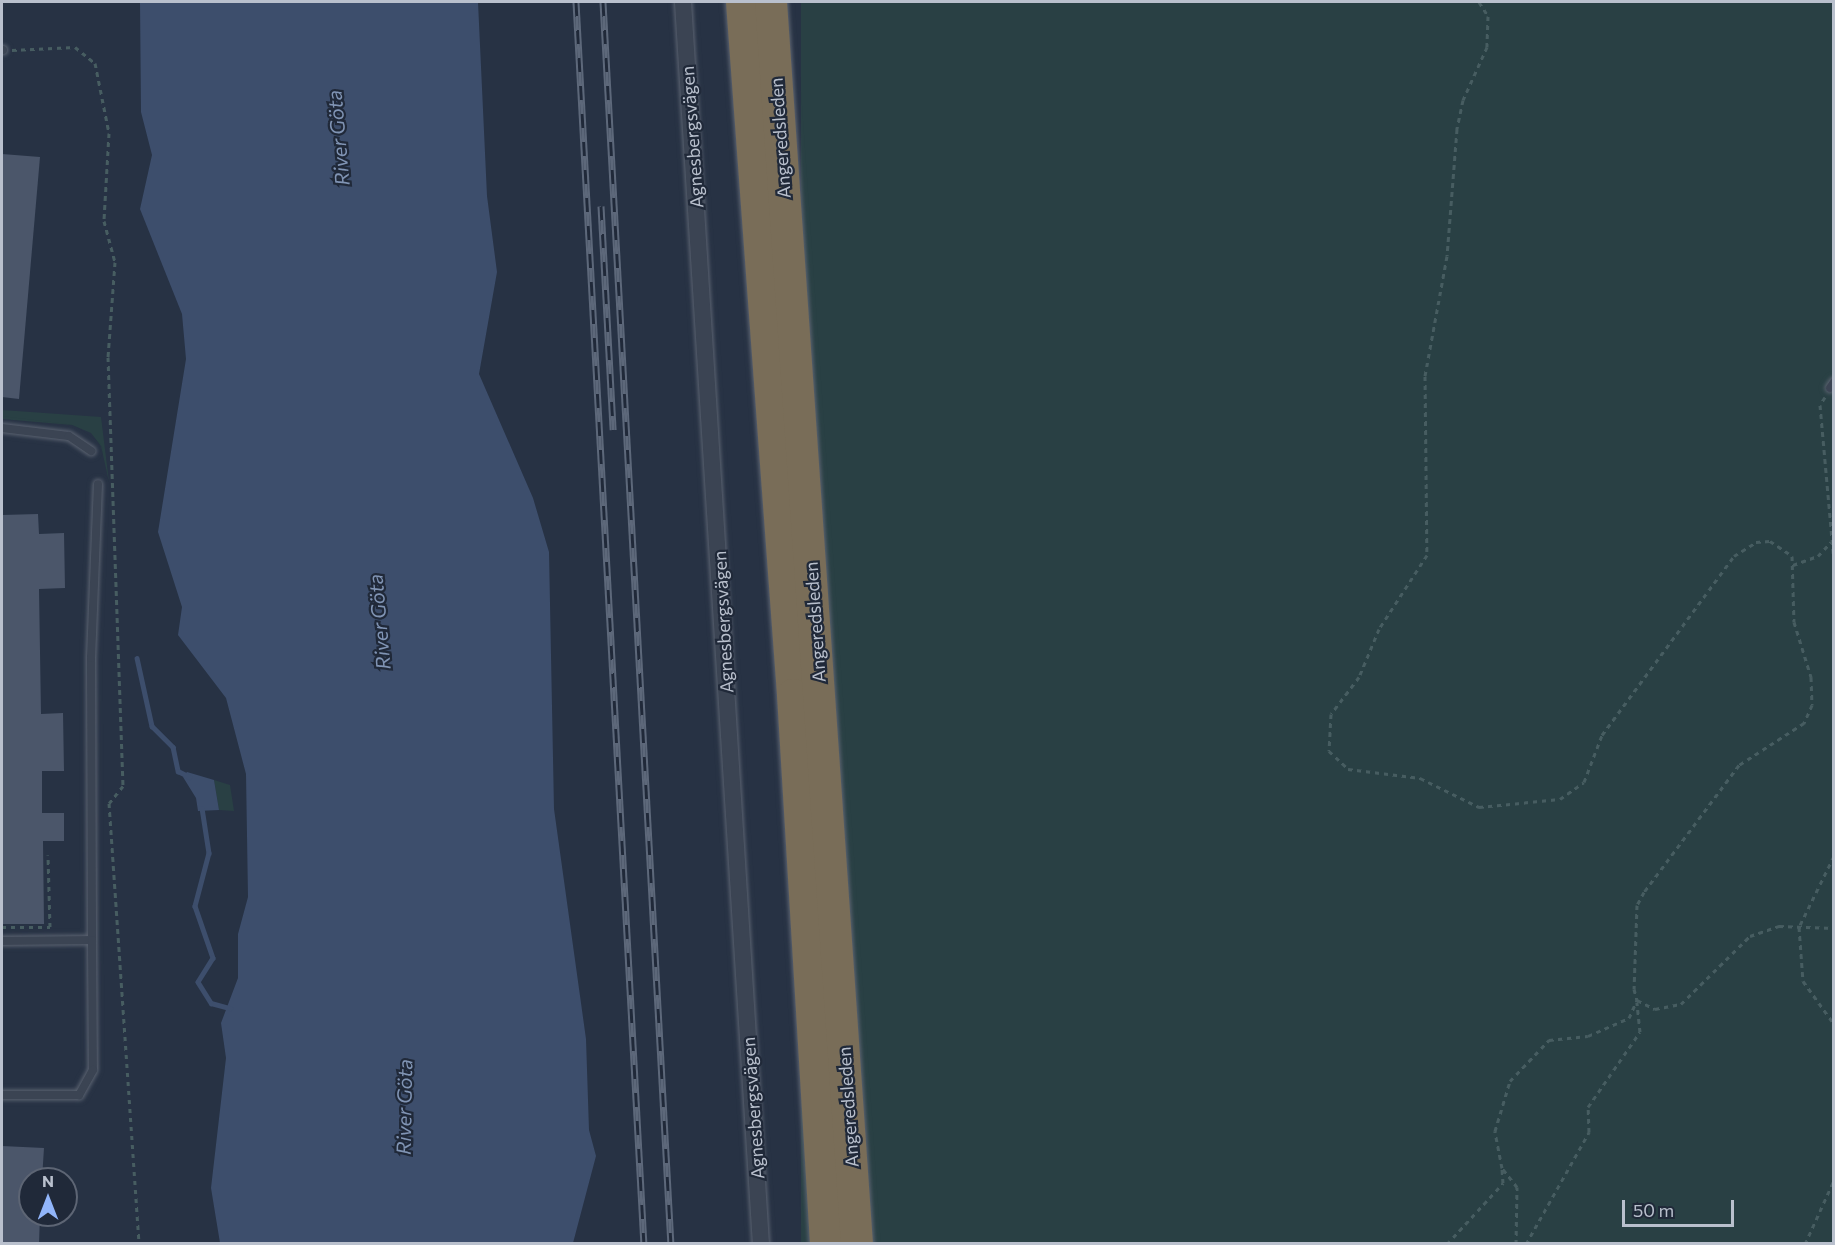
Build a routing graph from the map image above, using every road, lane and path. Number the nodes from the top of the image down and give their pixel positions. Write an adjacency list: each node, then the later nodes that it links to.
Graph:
1 (683, 2): 26 (street, Agnesbergsvägen)
2 (741, 2): 27 (highway, Angeredsleden)
3 (771, 2): 28 (highway, Angeredsleden)
4 (1479, 2): 12 (path)
5 (2, 50): 25 (path)
6 (1832, 385): 10 (path)
7 (2, 428): 8 (lane)
8 (91, 451)
9 (98, 484): 18 (lane)
10 (1831, 542): 11 (path); 12 (path)
11 (1833, 562)
12 (1793, 565): 20 (path)
13 (48, 855): 15 (path)
14 (1833, 856): 16 (path)
15 (2, 927)
16 (1799, 927): 17 (path); 20 (path); 21 (path)
17 (1833, 928)
18 (92, 940): 19 (lane); 22 (lane)
19 (2, 941)
20 (1637, 1000): 23 (path); 31 (path)
21 (1833, 1024)
22 (2, 1095)
23 (1502, 1168): 29 (path); 30 (path)
24 (1833, 1180): 32 (path)
25 (139, 1244)
26 (761, 1244)
27 (826, 1244)
28 (857, 1244)
29 (1447, 1244)
30 (1516, 1244)
31 (1526, 1244)
32 (1805, 1244)

